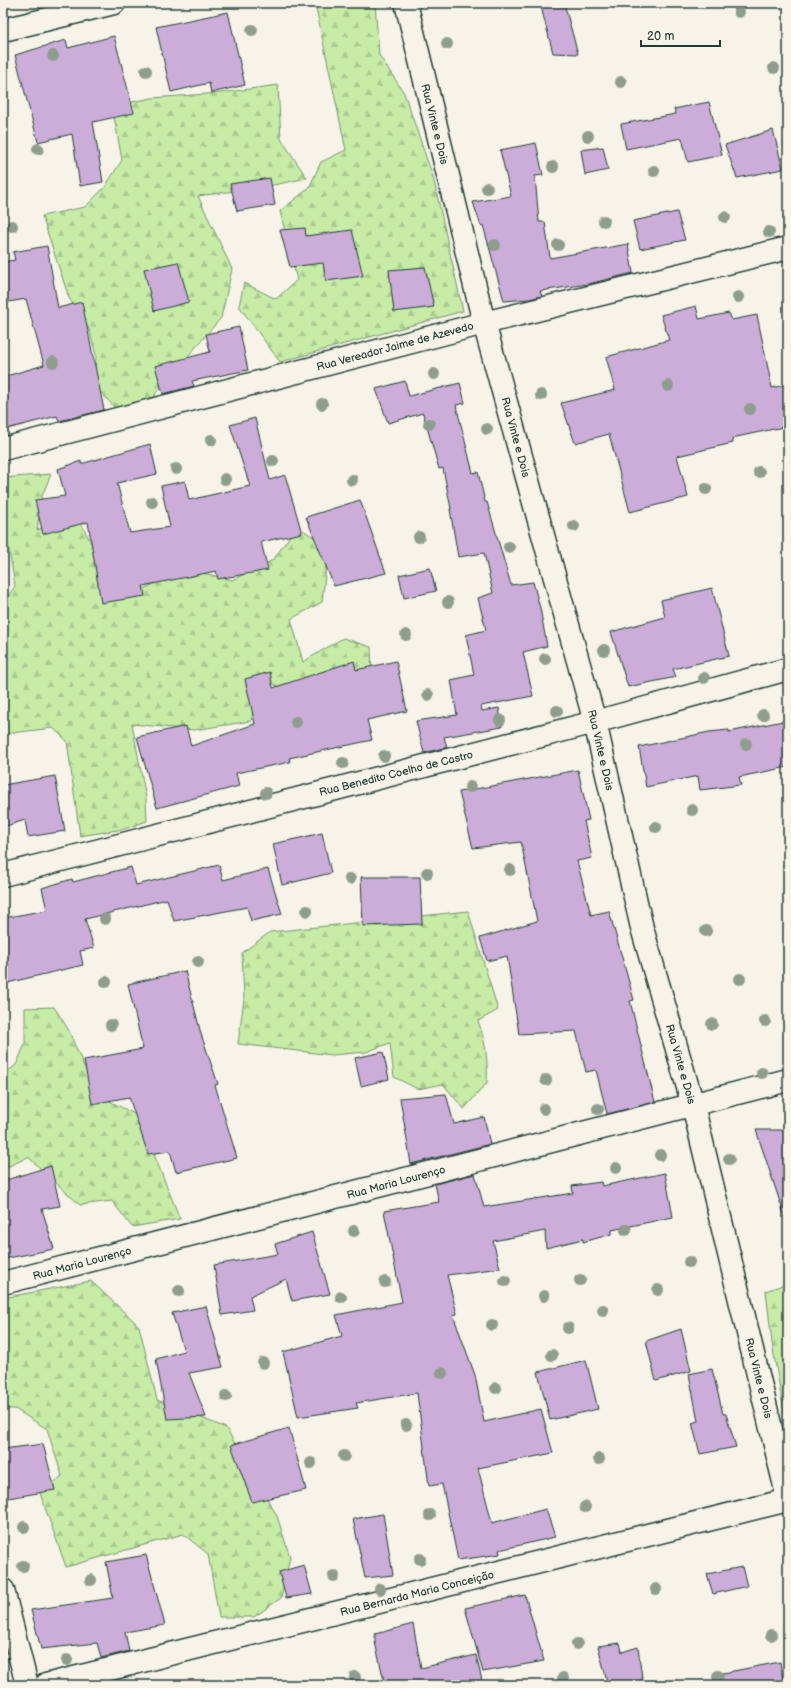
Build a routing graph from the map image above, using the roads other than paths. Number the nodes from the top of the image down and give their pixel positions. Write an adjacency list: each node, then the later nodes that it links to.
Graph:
1 (114, 3): 3 (street)
2 (406, 3): 5 (street, Rua Vinte e Dois)
3 (3, 30)
4 (788, 248): 5 (street, Rua Vereador Jaime de Azevedo)
5 (484, 323): 6 (street, Rua Vereador Jaime de Azevedo); 8 (street, Rua Vinte e Dois)
6 (3, 449)
7 (788, 669): 8 (street, Rua Benedito Coelho de Castro)
8 (595, 722): 9 (street, Rua Benedito Coelho de Castro); 11 (street, Rua Vinte e Dois)
9 (3, 875)
10 (788, 1080): 11 (street, Rua Maria Lourenço)
11 (693, 1105): 12 (street, Rua Maria Lourenço); 13 (street, Rua Vinte e Dois)
12 (3, 1283)
13 (788, 1500): 16 (street, Rua Bernarda Maria Conceição)
14 (3, 1590): 15 (street)
15 (27, 1685)
16 (46, 1685)

